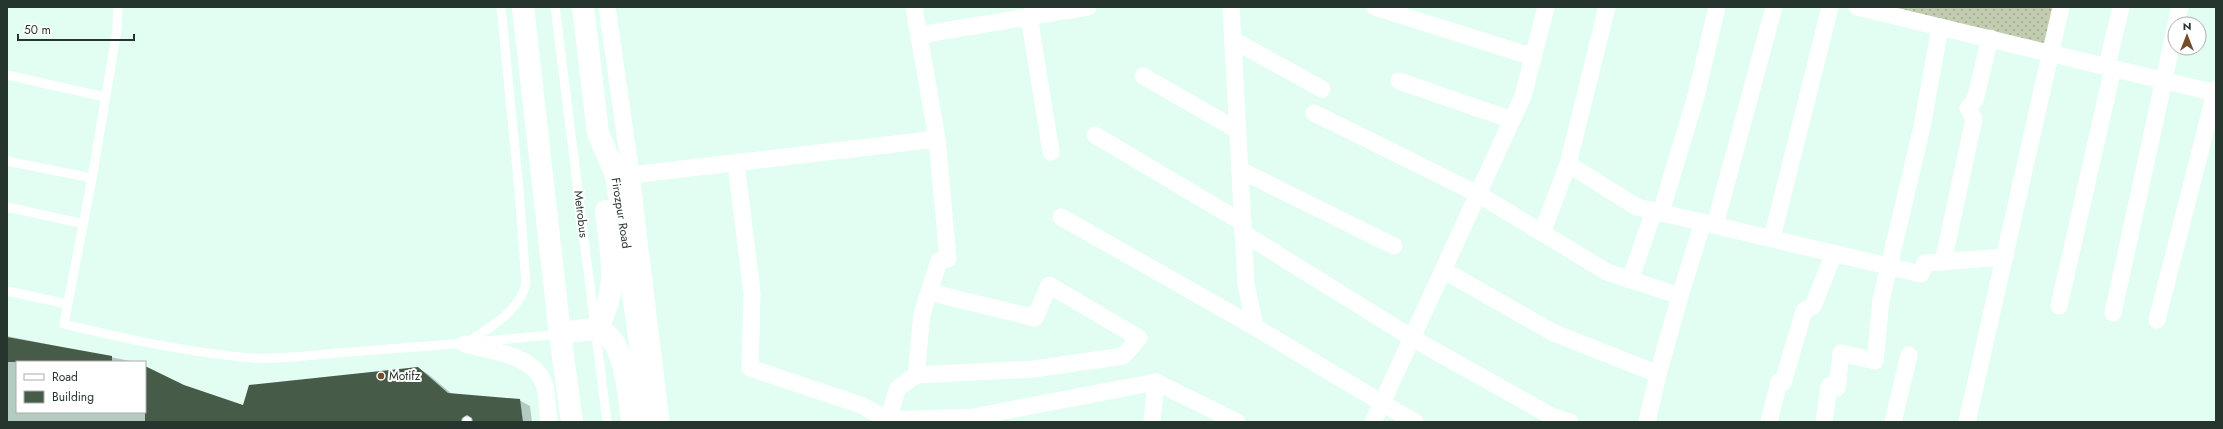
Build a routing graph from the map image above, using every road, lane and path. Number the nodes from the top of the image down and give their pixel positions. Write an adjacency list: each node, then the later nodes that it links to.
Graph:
1 (118, 7): 35 (lane)
2 (501, 7): 76 (lane)
3 (523, 7): 74 (main road)
4 (555, 7): 73 (lane, Metrobus)
5 (583, 7): 39 (main road, Firozpur Road)
6 (607, 7): 47 (street)
7 (914, 7): 22 (street)
8 (1088, 7): 20 (street)
9 (1231, 7): 24 (street)
10 (1375, 7): 27 (street)
11 (1546, 7): 27 (street)
12 (1607, 7): 45 (street)
13 (1717, 7): 51 (street)
14 (1774, 7): 54 (street)
15 (1830, 7): 57 (street)
16 (1857, 7): 19 (street)
17 (2061, 7): 25 (street)
18 (2121, 7): 28 (street)
19 (1893, 11): 21 (street)
20 (1029, 16): 22 (street); 42 (street)
21 (1940, 27): 23 (street); 62 (street)
22 (919, 35): 41 (street)
23 (1990, 38): 25 (street); 61 (street)
24 (1233, 40): 33 (street); 38 (street)
25 (2051, 53): 28 (street); 60 (street)
26 (2169, 56): 31 (street)
27 (1533, 57): 37 (street)
28 (2110, 67): 31 (street); 69 (street)
29 (7, 75): 35 (lane)
30 (1143, 76): 38 (street)
31 (2163, 80): 34 (street); 70 (street)
32 (1399, 81): 37 (street)
33 (1322, 89)
34 (2216, 91): 71 (street)
35 (105, 96): 48 (lane)
36 (1314, 113): 49 (street)
37 (1512, 120): 49 (street)
38 (1238, 130): 46 (street)
39 (598, 133): 73 (main road); 87 (main road, Firozpur Road)
40 (1095, 135): 55 (street)
41 (937, 138): 44 (street); 66 (street)
42 (1051, 152)
43 (7, 161): 48 (lane)
44 (736, 164): 47 (street); 82 (street)
45 (1568, 164): 51 (street); 56 (street)
46 (1240, 170): 55 (street); 58 (street)
47 (631, 175): 88 (street)
48 (92, 178): 53 (lane)
49 (1478, 194): 56 (street); 63 (street)
50 (7, 206): 53 (lane)
51 (1657, 212): 54 (street); 64 (street)
52 (1061, 217): 72 (street)
53 (84, 224): 68 (lane)
54 (1709, 224): 57 (street); 67 (street)
55 (1243, 228): 72 (street); 75 (street)
56 (1542, 233): 64 (street)
57 (1772, 238): 59 (street)
58 (1394, 246)
59 (1834, 253): 62 (street); 95 (street)
60 (2005, 257): 61 (street); 98 (street)
61 (1943, 262): 62 (street)
62 (1890, 267): 96 (street)
63 (1443, 270): 75 (street); 78 (street)
64 (1630, 280): 67 (street)
65 (7, 291): 68 (lane)
66 (929, 292): 79 (street); 79 (street)
67 (1680, 296): 78 (street)
68 (67, 304): 76 (lane)
69 (2059, 306)
70 (2113, 313)
71 (2157, 320)
72 (1255, 327): 81 (street)
73 (596, 330): 74 (main road); 85 (lane, Metrobus); 86 (main road)
74 (560, 334): 76 (lane); 84 (main road)
75 (1412, 338): 81 (street); 93 (street)
76 (465, 344): 83 (street)
77 (1909, 355): 97 (street)
78 (1658, 374): 94 (street)
79 (916, 375): 82 (street)
80 (1156, 382): 82 (street); 89 (street); 90 (street)
81 (1382, 403): 91 (street); 92 (street)
82 (888, 421)
83 (549, 422)
84 (572, 422)
85 (607, 422)
86 (632, 422)
87 (648, 422)
88 (662, 422)
89 (1152, 422)
90 (1237, 422)
91 (1373, 422)
92 (1415, 422)
93 (1570, 422)
94 (1647, 422)
95 (1769, 422)
96 (1824, 422)
97 (1893, 422)
98 (1967, 422)

